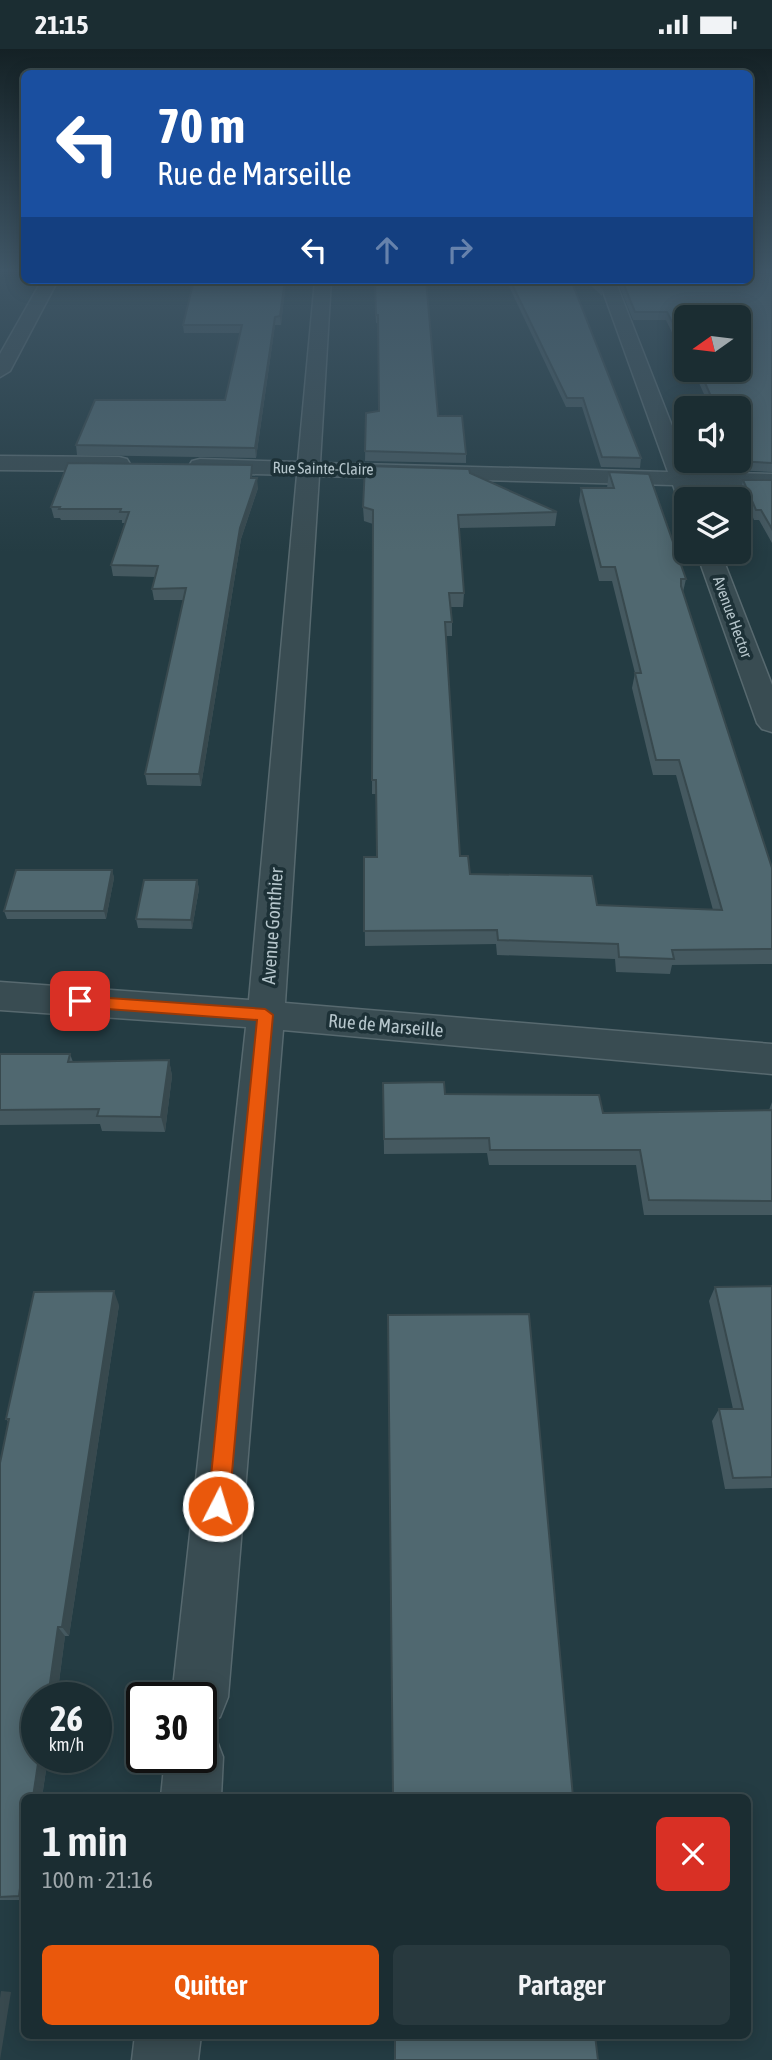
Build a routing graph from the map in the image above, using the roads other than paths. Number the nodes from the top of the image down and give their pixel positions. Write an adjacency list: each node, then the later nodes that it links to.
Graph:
1 (317, 364): 6 (street, Avenue Gonthier)
2 (638, 364): 8 (street)
3 (0, 463): 4 (street)
4 (134, 465)
5 (174, 465): 6 (street, Rue Sainte-Claire)
6 (309, 468): 10 (street, Rue Sainte-Claire); 14 (street, Avenue Gonthier)
7 (772, 481): 9 (street, Rue Sainte-Claire)
8 (684, 487)
9 (707, 487)
10 (674, 488)
11 (713, 564): 12 (street, Avenue Hector)
12 (772, 723)
13 (0, 996): 14 (street, Rue de Marseille)
14 (265, 1015): 15 (street, Rue de Marseille); 16 (street, Avenue Gonthier)
15 (772, 1059)
16 (201, 1682)
17 (193, 1773): 18 (street)
18 (191, 1794)
19 (168, 2039): 20 (street)
20 (165, 2060)

